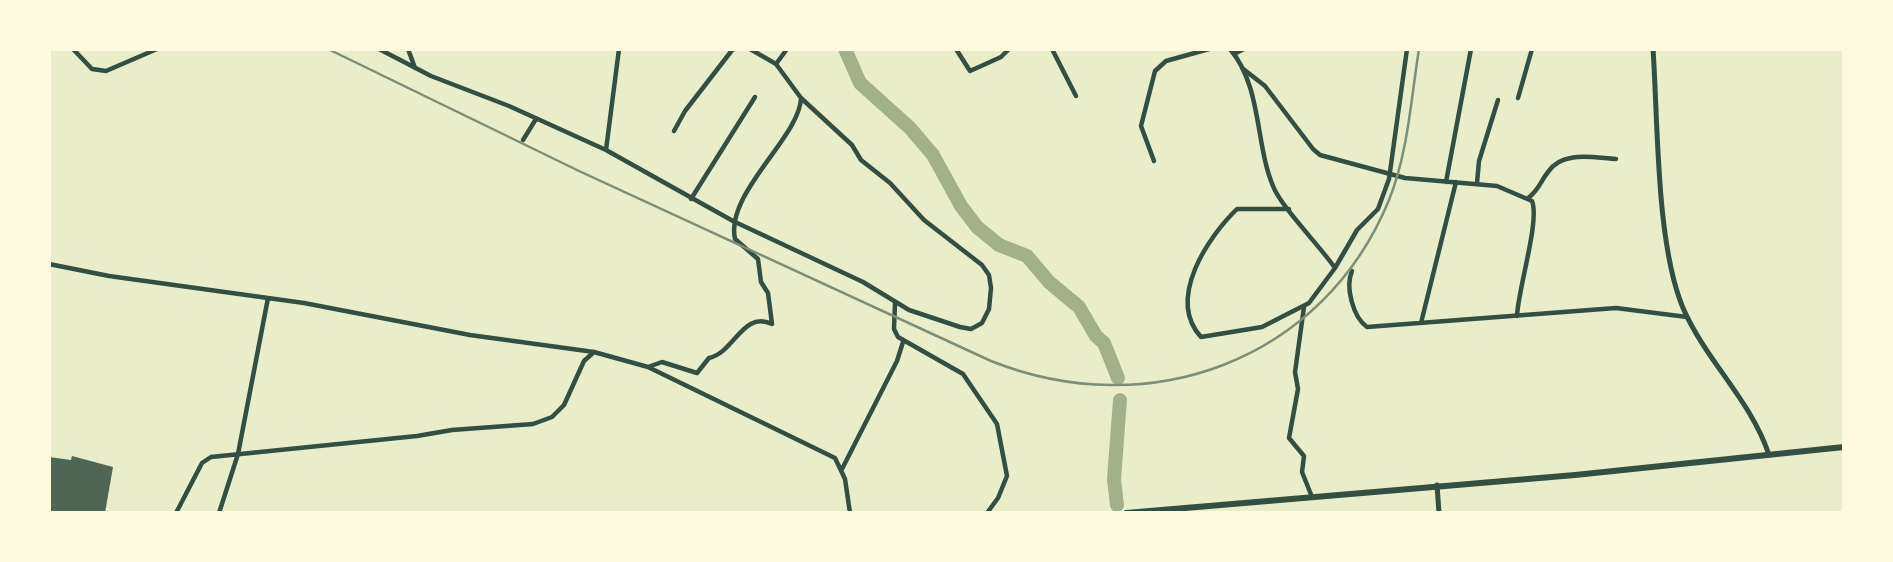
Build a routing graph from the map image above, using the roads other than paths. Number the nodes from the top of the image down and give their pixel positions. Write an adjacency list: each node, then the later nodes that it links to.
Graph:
1 (73, 49): 2 (street)
2 (157, 49)
3 (379, 49): 20 (street)
4 (408, 49): 20 (street)
5 (619, 49): 30 (street)
6 (733, 49): 28 (street)
7 (750, 49): 19 (street)
8 (787, 49): 19 (street)
9 (956, 49): 10 (street)
10 (1009, 49)
11 (1052, 49): 22 (street)
12 (1209, 49): 32 (street)
13 (1244, 49): 18 (street)
14 (1407, 49): 33 (street)
15 (1471, 49): 34 (street)
16 (1532, 49): 25 (street)
17 (1653, 49): 48 (street)
18 (1232, 51): 21 (street)
19 (776, 64): 24 (street)
20 (415, 68): 27 (street)
21 (1242, 68): 33 (street); 39 (street)
22 (1076, 96)
23 (755, 97): 37 (street)
24 (801, 98): 40 (street); 45 (street)
25 (1518, 98)
26 (1498, 100): 36 (street)
27 (536, 119): 29 (street); 30 (street)
28 (674, 131)
29 (523, 140)
30 (606, 150): 37 (street)
31 (1616, 159): 38 (street)
32 (1154, 161)
33 (1390, 173): 34 (street); 42 (street)
34 (1446, 182): 35 (street)
35 (1456, 182): 36 (street); 49 (street)
36 (1477, 183): 38 (street)
37 (691, 198): 40 (street)
38 (1528, 198): 47 (street)
39 (1289, 209): 42 (street); 46 (street)
40 (733, 221): 45 (street); 52 (street)
41 (49, 264): 44 (street)
42 (1335, 268): 46 (street)
43 (1352, 271): 49 (street)
44 (268, 298): 51 (street); 54 (street)
45 (895, 303): 50 (street)
46 (1304, 306): 58 (street)
47 (1517, 316): 48 (street); 49 (street)
48 (1688, 317): 55 (street)
49 (1421, 323)
50 (903, 342): 56 (street); 63 (street)
51 (594, 352): 52 (street); 54 (street)
52 (648, 367): 56 (street)
53 (1844, 447): 55 (main road)
54 (238, 454): 60 (street); 61 (street)
55 (1769, 455): 57 (main road)
56 (842, 470): 62 (street)
57 (1437, 485): 58 (main road); 65 (street)
58 (1312, 497): 59 (main road)
59 (1162, 511): 64 (main road)
60 (176, 513)
61 (219, 513)
62 (850, 513)
63 (987, 513)
64 (1126, 513)
65 (1439, 513)

